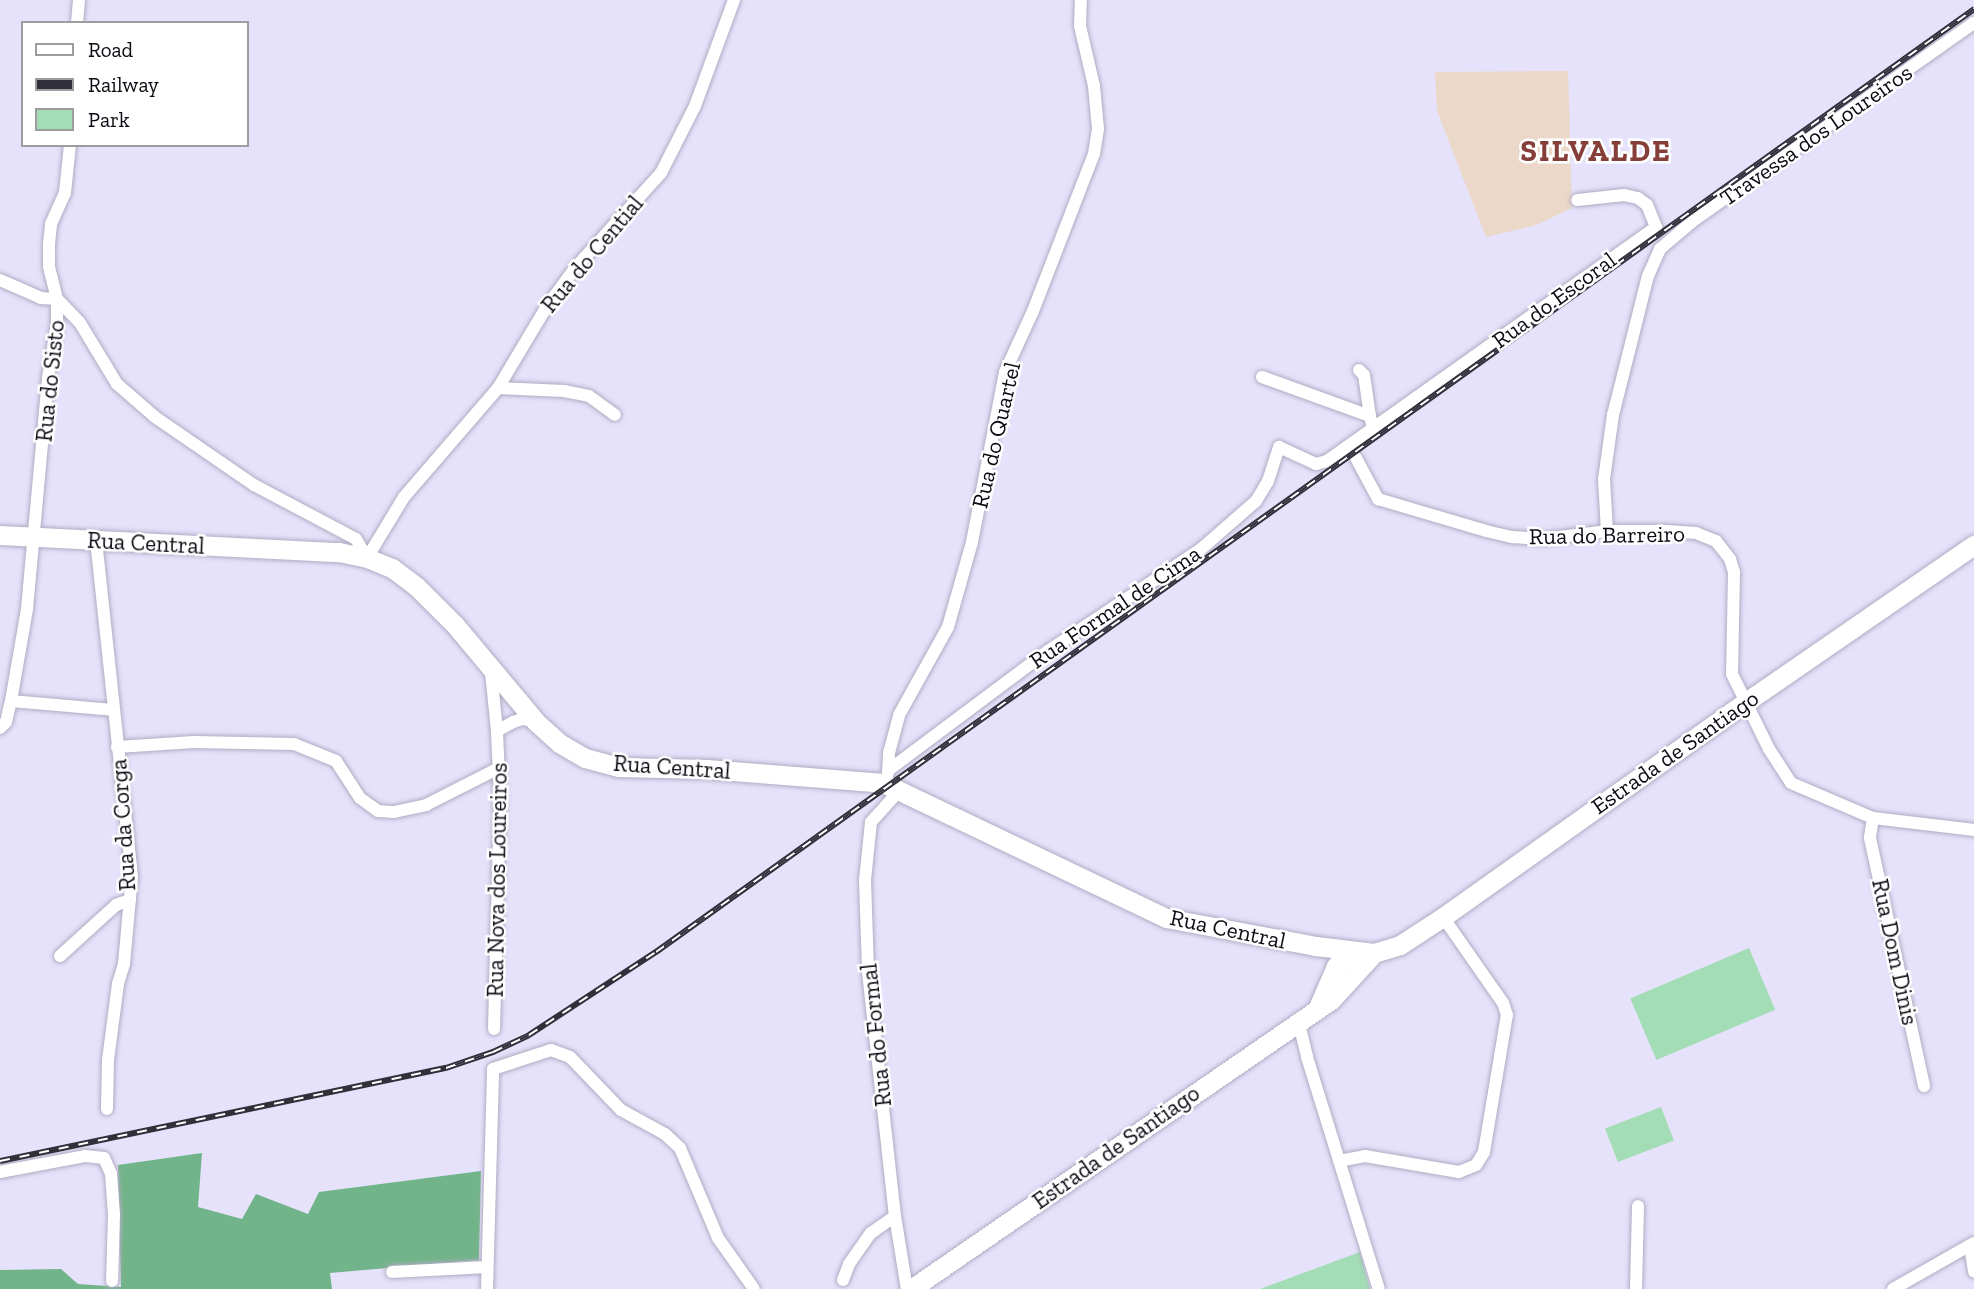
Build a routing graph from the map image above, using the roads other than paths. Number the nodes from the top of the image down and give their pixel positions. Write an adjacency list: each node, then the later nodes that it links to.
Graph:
1 (79, 0): 4 (street)
2 (734, 0): 12 (street, Rua do Cential)
3 (1081, 0): 32 (street, Rua do Quartel)
4 (77, 21)
5 (1974, 23): 17 (street, Travessa dos Loureiros)
6 (70, 147): 9 (street, Rua do Sisto)
7 (1577, 200): 14 (street, Rua do Escoral)
8 (0, 280): 9 (street)
9 (57, 299): 19 (street, Rua do Sisto); 22 (street)
10 (1360, 370): 14 (street)
11 (1262, 377): 14 (street)
12 (498, 388): 13 (street); 22 (street, Rua do Cential)
13 (615, 415)
14 (1371, 422): 16 (street, Rua do Escoral)
15 (1356, 458): 17 (street, Rua do Barreiro)
16 (1316, 464): 32 (street, Rua Formal de Cima)
17 (1607, 531): 25 (street, Rua do Barreiro)
18 (0, 536): 19 (main road, Rua Central)
19 (35, 537): 20 (main road, Rua Central); 24 (street, Rua do Sisto)
20 (96, 540): 22 (main road, Rua Central); 26 (street, Rua da Corga)
21 (1974, 545): 25 (main road, Estrada de Santiago)
22 (367, 558): 23 (main road, Rua Central)
23 (489, 668): 27 (main road, Rua Central); 29 (street, Rua Nova dos Loureiros)
24 (11, 701): 26 (street); 28 (street, Rua do Sisto)
25 (1746, 702): 33 (street, Rua do Barreiro); 36 (main road, Estrada de Santiago)
26 (113, 710): 30 (street, Rua da Corga)
27 (536, 722): 29 (street, Rua Nova dos Loureiros); 32 (main road, Rua Central)
28 (0, 728)
29 (497, 731): 31 (street, Rua Nova dos Loureiros)
30 (117, 747): 31 (street); 35 (street, Rua da Corga)
31 (499, 768): 40 (street, Rua Nova dos Loureiros)
32 (891, 781): 38 (main road, Rua Central); 46 (street, Rua do Formal)
33 (1873, 818): 34 (street, Rua do Barreiro); 41 (street, Rua Dom Dinis)
34 (1974, 830)
35 (130, 900): 37 (street); 42 (street, Rua da Corga)
36 (1443, 917): 38 (main road, Estrada de Santiago); 43 (street)
37 (60, 956)
38 (1343, 960): 39 (main road, Estrada de Santiago)
39 (1298, 1020): 43 (street); 55 (main road, Estrada de Santiago)
40 (494, 1029)
41 (1924, 1086)
42 (107, 1109)
43 (1339, 1161): 56 (street)
44 (0, 1172): 52 (street)
45 (1638, 1206): 57 (street)
46 (895, 1216): 51 (street); 55 (street, Rua do Formal)
47 (1972, 1245): 50 (street); 58 (street)
48 (487, 1267): 49 (street); 53 (street); 54 (street)
49 (392, 1272)
50 (1974, 1272)
51 (843, 1280)
52 (112, 1281)
53 (487, 1289)
54 (754, 1289)
55 (909, 1289)
56 (1379, 1289)
57 (1636, 1289)
58 (1893, 1289)

